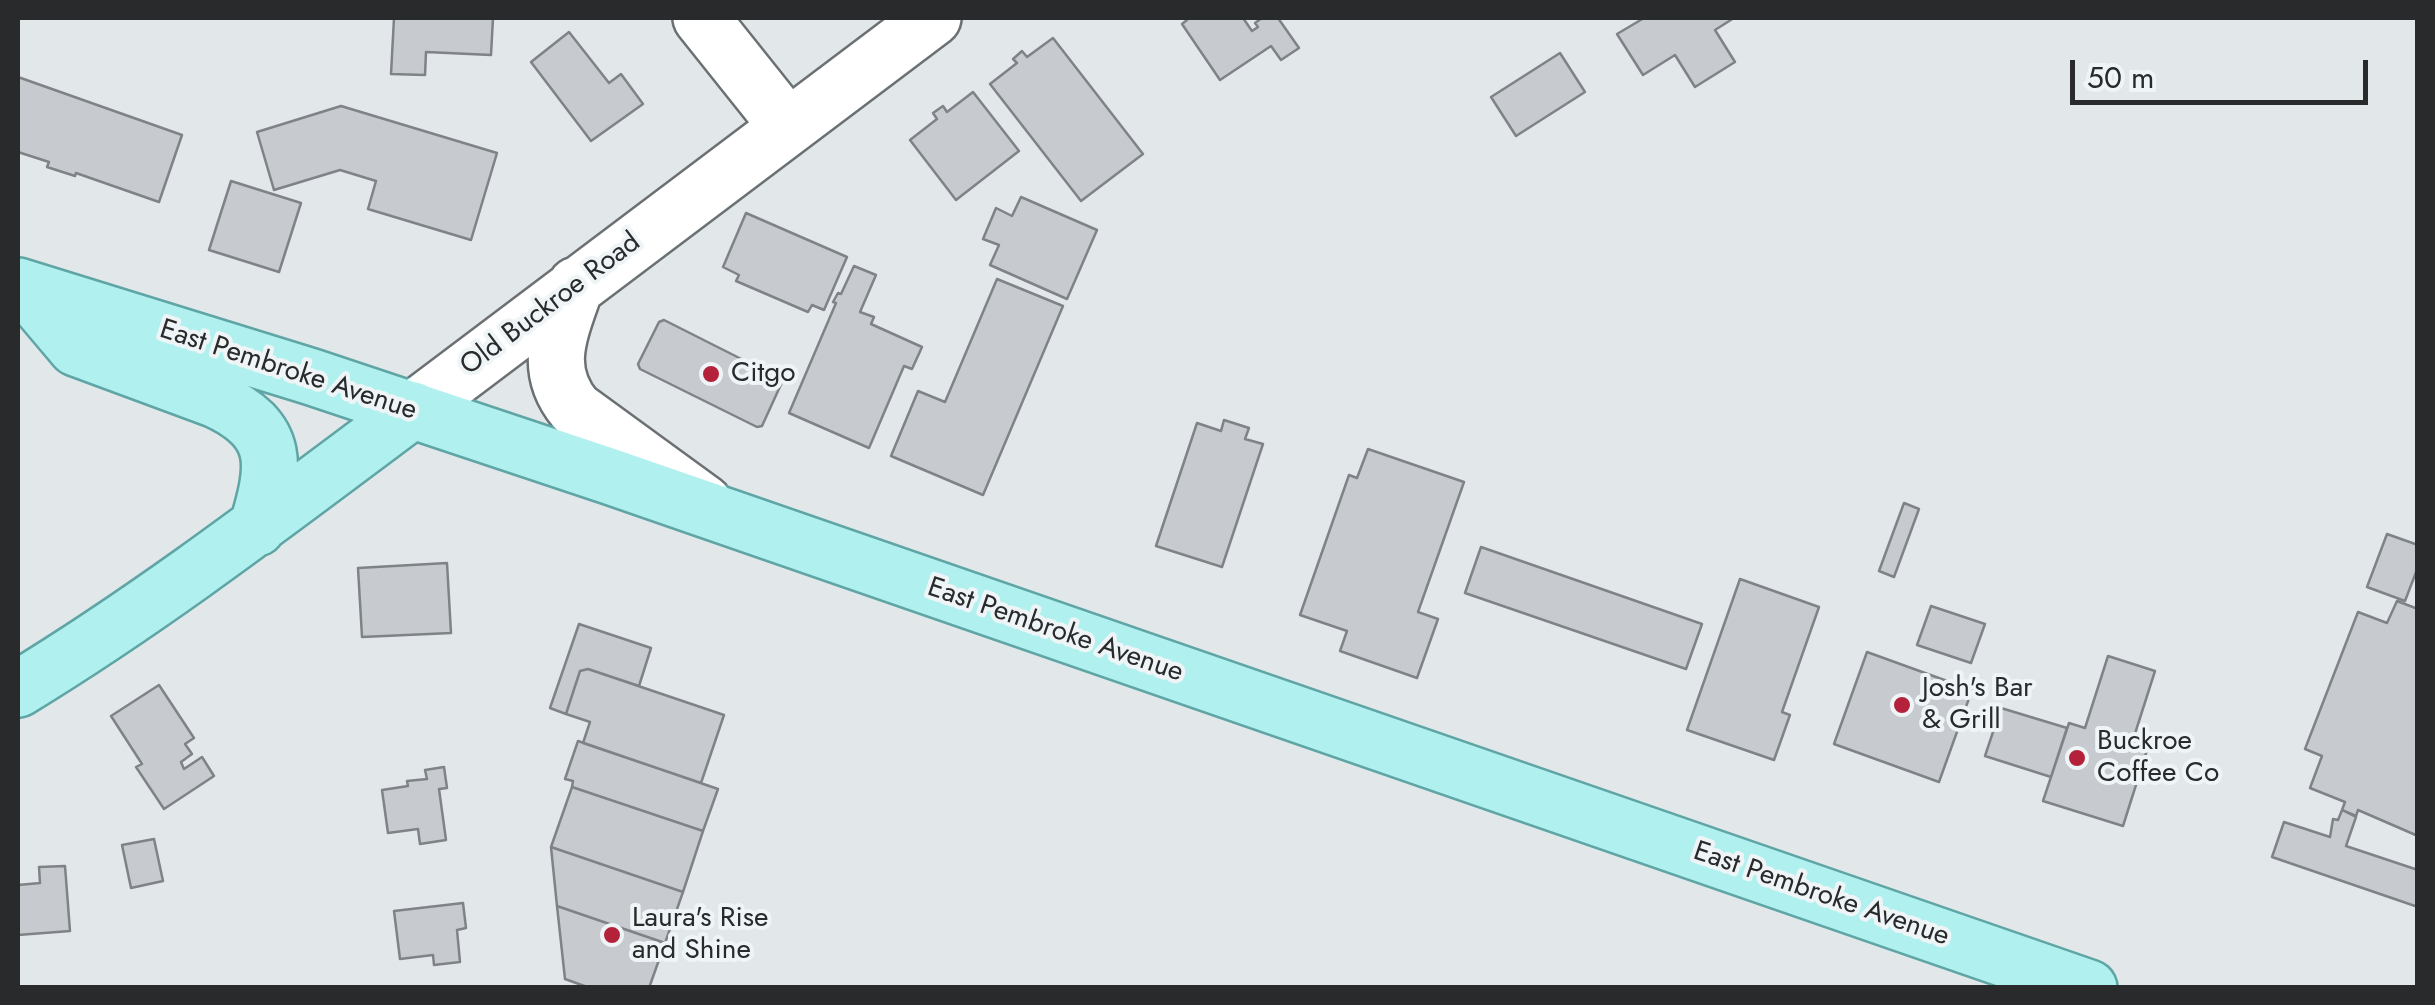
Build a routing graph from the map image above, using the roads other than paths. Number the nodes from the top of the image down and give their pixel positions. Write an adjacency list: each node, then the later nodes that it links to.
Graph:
1 (701, 18): 3 (street)
2 (933, 18): 3 (street, Old Buckroe Road)
3 (788, 127): 4 (street, Old Buckroe Road)
4 (576, 285): 6 (street, Old Buckroe Road); 7 (street)
5 (22, 288): 6 (main road, East Pembroke Avenue); 8 (main road)
6 (412, 410): 7 (main road, East Pembroke Avenue); 8 (main road, Old Buckroe Road)
7 (721, 515): 10 (main road, East Pembroke Avenue)
8 (257, 528): 9 (main road, Old Buckroe Road)
9 (18, 689)
10 (1999, 973): 11 (main road, East Pembroke Avenue)
11 (2089, 988)

